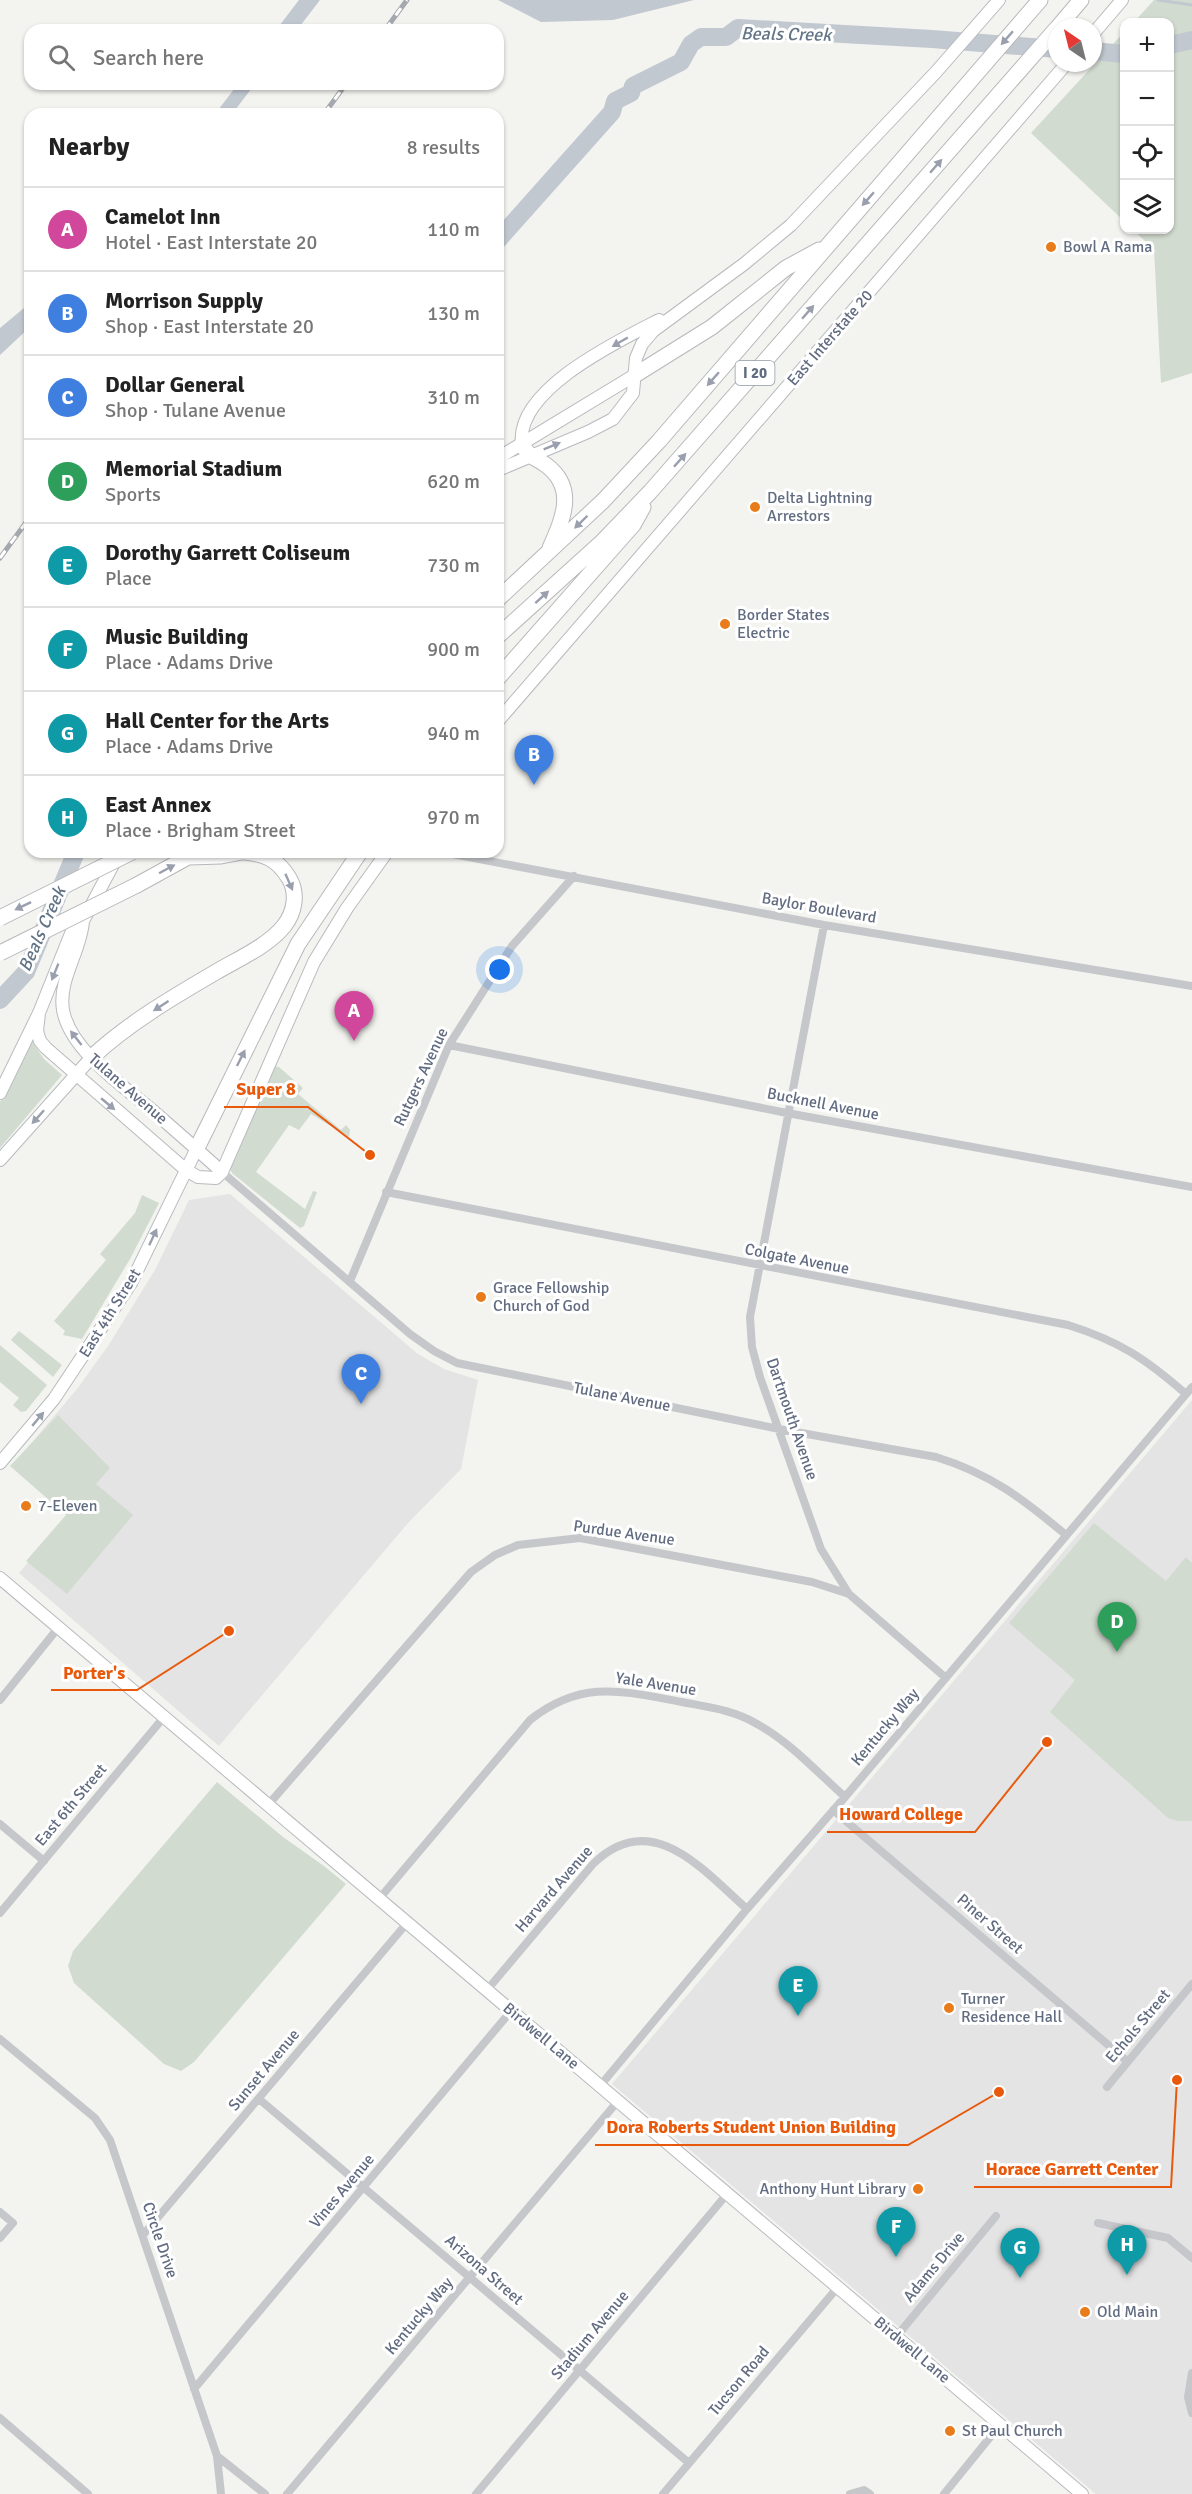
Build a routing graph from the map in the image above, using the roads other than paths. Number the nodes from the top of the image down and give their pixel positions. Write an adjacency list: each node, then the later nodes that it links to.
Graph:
1 (999, 0): 10 (main road)
2 (1040, 0): 9 (highway, I 20, one-way to 9)
3 (1081, 0): 5 (highway, I 20)
4 (1122, 0): 6 (main road)
5 (1065, 18)
6 (1102, 23)
7 (1048, 37): 15 (highway, I 20, one-way to 7)
8 (1060, 72): 20 (main road, East Interstate 20)
9 (827, 245): 11 (highway); 16 (highway, I 20, one-way to 16)
10 (690, 304): 11 (main road); 12 (main road, one-way to 12)
11 (635, 375): 12 (main road); 12 (main road, one-way to 11)
12 (525, 450): 13 (main road); 14 (main road); 16 (highway)
13 (504, 456)
14 (504, 466)
15 (650, 492): 18 (highway, I 20, one-way to 15); 19 (highway)
16 (547, 555): 17 (highway, I 20)
17 (504, 594)
18 (504, 631)
19 (504, 671)
20 (504, 714)
21 (117, 858): 30 (main road)
22 (120, 858): 29 (highway, one-way to 29, bridge)
23 (186, 858): 32 (highway, one-way to 23, bridge)
24 (270, 858): 36 (highway, one-way to 36)
25 (356, 858): 40 (highway, one-way to 25)
26 (383, 858): 43 (main road)
27 (475, 858): 28 (street, Baylor Boulevard)
28 (574, 876): 31 (street, Baylor Boulevard); 35 (street, Rutgers Avenue)
29 (0, 918)
30 (83, 921): 34 (main road, one-way to 34); 36 (main road, Tulane Avenue, one-way to 30)
31 (824, 925): 33 (street, Baylor Boulevard); 39 (street, Dartmouth Avenue)
32 (0, 953)
33 (1192, 986)
34 (39, 1013): 37 (main road, Tulane Avenue); 38 (main road)
35 (449, 1045): 39 (street, Bucknell Avenue); 45 (street, Rutgers Avenue)
36 (91, 1058): 37 (main road); 40 (main road, Tulane Avenue)
37 (75, 1076): 41 (main road, one-way to 41); 42 (main road, Tulane Avenue, one-way to 42)
38 (0, 1093)
39 (787, 1113): 44 (street, Bucknell Avenue); 46 (street, Dartmouth Avenue)
40 (196, 1148): 42 (main road, East 4th Street); 43 (main road, Tulane Avenue)
41 (0, 1160)
42 (186, 1170): 43 (main road, Tulane Avenue); 50 (main road, East 4th Street, one-way to 42)
43 (222, 1172): 47 (street, Tulane Avenue)
44 (1192, 1187)
45 (386, 1192): 46 (street, Colgate Avenue); 47 (street, Rutgers Avenue)
46 (758, 1267): 48 (street, Colgate Avenue); 49 (street, Dartmouth Avenue)
47 (350, 1281): 49 (street, Tulane Avenue)
48 (1189, 1390): 51 (street, Kentucky Way)
49 (779, 1429): 51 (street, Tulane Avenue); 53 (street, Dartmouth Avenue)
50 (0, 1463)
51 (1066, 1535): 55 (street, Kentucky Way)
52 (0, 1578): 54 (main road, Birdwell Lane)
53 (849, 1594): 55 (street, Purdue Avenue); 59 (street, Purdue Avenue)
54 (58, 1628): 56 (street); 57 (main road, Birdwell Lane)
55 (946, 1678): 58 (street, Kentucky Way)
56 (0, 1700)
57 (164, 1717): 59 (main road, Birdwell Lane); 62 (street, East 6th Street)
58 (845, 1797): 60 (street, Kentucky Way); 63 (street, Yale Avenue)
59 (268, 1805): 63 (main road, Birdwell Lane)
60 (833, 1810): 64 (street, Kentucky Way); 71 (street, Piner Street)
61 (0, 1824): 62 (street)
62 (44, 1861): 65 (street, East 6th Street)
63 (379, 1899): 66 (main road, Birdwell Lane)
64 (747, 1909): 68 (street, Harvard Avenue); 72 (street, Kentucky Way)
65 (0, 1913)
66 (408, 1923): 68 (main road, Birdwell Lane); 74 (street, Sunset Avenue)
67 (1192, 1984): 71 (street, Echols Street)
68 (487, 1990): 69 (main road, Birdwell Lane)
69 (511, 2011): 72 (main road, Birdwell Lane); 76 (street, Vines Avenue)
70 (0, 2039): 81 (street, Circle Drive)
71 (1127, 2061): 73 (street, Echols Street)
72 (600, 2086): 75 (main road, Birdwell Lane)
73 (1107, 2087)
74 (259, 2099): 76 (street, Arizona Street); 81 (street, Sunset Avenue)
75 (618, 2101): 77 (main road, Birdwell Lane); 84 (street, Kentucky Way)
76 (365, 2188): 84 (street, Arizona Street); 89 (street, Vines Avenue)
77 (727, 2194): 85 (main road, Birdwell Lane); 87 (street, Stadium Avenue)
78 (0, 2212): 82 (street)
79 (996, 2216): 86 (street, Adams Drive)
80 (1098, 2223): 83 (street)
81 (143, 2235): 89 (street, Circle Drive)
82 (0, 2238)
83 (1192, 2258)
84 (471, 2279): 87 (street, Arizona Street); 98 (street, Kentucky Way)
85 (838, 2287): 86 (main road, Birdwell Lane); 94 (street, Tucson Road)
86 (896, 2337): 92 (main road, Birdwell Lane)
87 (579, 2372): 94 (street, Arizona Street); 99 (street, Stadium Avenue)
88 (1192, 2373): 90 (street)
89 (194, 2389): 93 (street, Circle Drive)
90 (1192, 2413)
91 (0, 2418): 95 (street)
92 (1000, 2425): 103 (street); 104 (main road, Birdwell Lane)
93 (217, 2456): 96 (street, Circle Drive); 97 (street)
94 (689, 2463): 100 (street, Tucson Road)
95 (88, 2494)
96 (221, 2494)
97 (265, 2494)
98 (287, 2494)
99 (476, 2494)
100 (663, 2494)
101 (850, 2494): 102 (street)
102 (870, 2494)
103 (944, 2494)
104 (1082, 2494)

